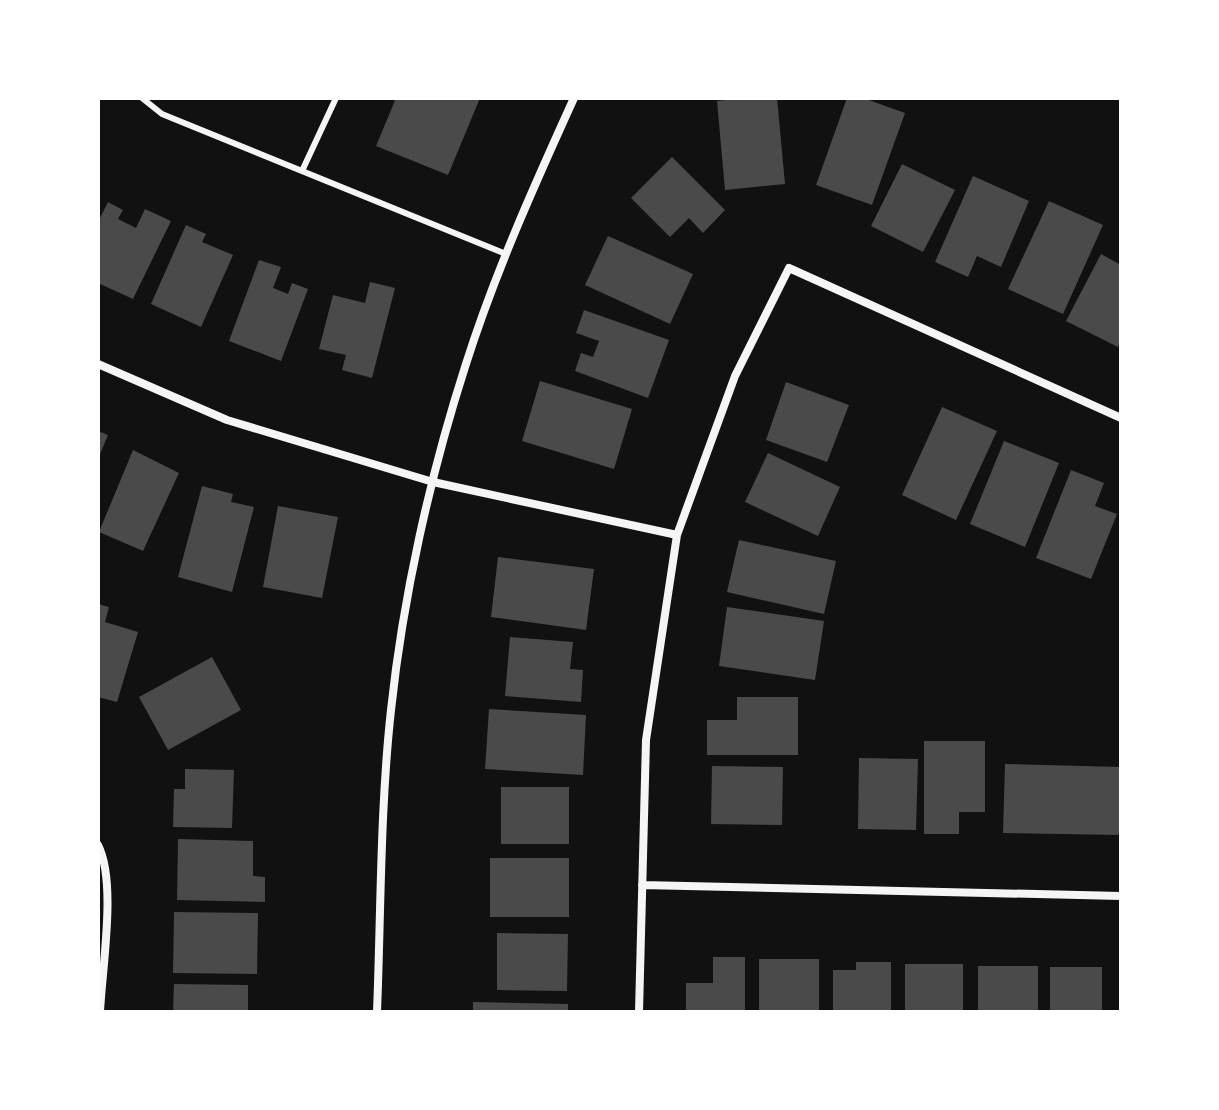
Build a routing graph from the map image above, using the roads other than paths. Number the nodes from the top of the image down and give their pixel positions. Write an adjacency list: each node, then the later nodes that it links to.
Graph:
1 (142, 98): 4 (lane)
2 (336, 98): 4 (lane)
3 (574, 98): 5 (street)
4 (302, 171): 5 (lane)
5 (506, 254): 8 (street)
6 (98, 364): 8 (street)
7 (1121, 418): 9 (street)
8 (433, 482): 9 (street); 14 (street)
9 (677, 535): 11 (street)
10 (98, 845): 13 (street)
11 (642, 885): 12 (street); 15 (street)
12 (1121, 896)
13 (100, 1005)
14 (377, 1012)
15 (639, 1012)

